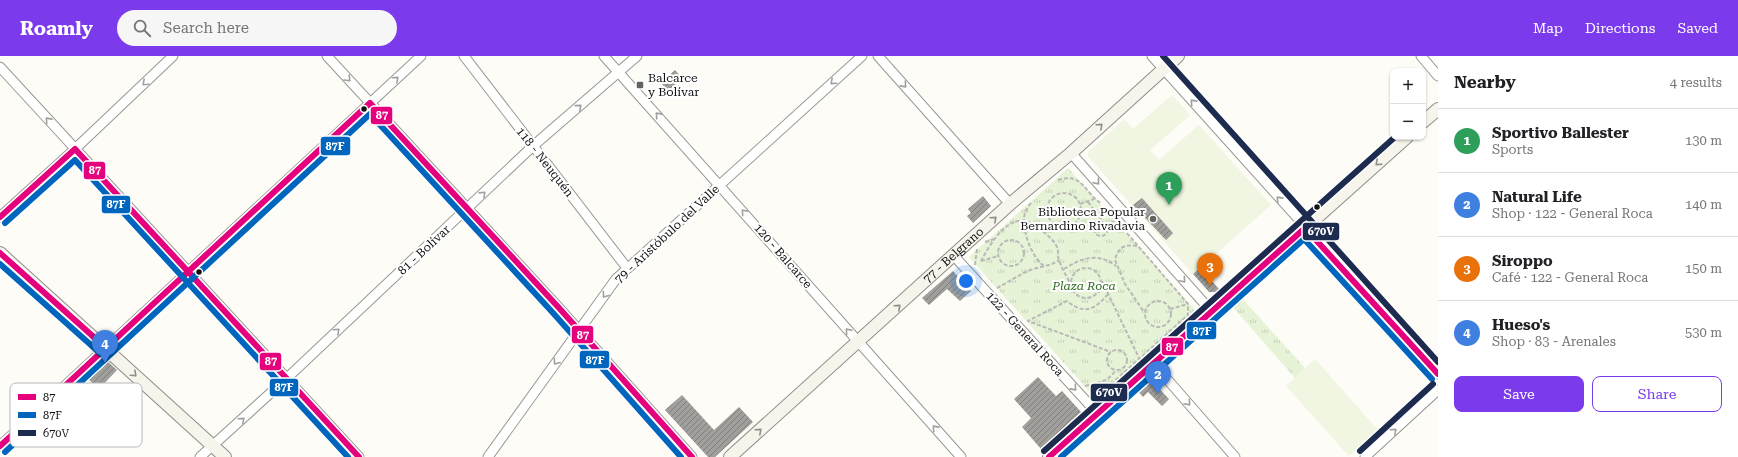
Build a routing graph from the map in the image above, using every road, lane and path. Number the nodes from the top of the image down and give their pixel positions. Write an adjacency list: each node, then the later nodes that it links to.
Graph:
1 (173, 56): 21 (street, one-way to 21)
2 (327, 56): 16 (street, one-way to 16)
3 (421, 56): 16 (street, one-way to 3)
4 (464, 56): 20 (street, 118 - Neuquén)
5 (604, 56): 14 (street, 120 - Balcarce)
6 (637, 56): 14 (street, 81 - Bolívar)
7 (862, 56): 24 (street, 79 - Aristóbulo del Valle, one-way to 24)
8 (878, 56): 28 (street, one-way to 28)
9 (1152, 56): 13 (street)
10 (1178, 56): 13 (street, 77 - Belgrano)
11 (1421, 56): 15 (street)
12 (0, 67): 21 (street, one-way to 12)
13 (1164, 69): 22 (street, 77 - Belgrano, one-way to 13); 37 (street, one-way to 13)
14 (619, 72): 20 (street, 81 - Bolívar, one-way to 14); 24 (street, 120 - Balcarce, one-way to 14)
15 (1438, 76)
16 (370, 103): 30 (street); 52 (street)
17 (1438, 109): 18 (street)
18 (1426, 119)
19 (1404, 140): 37 (street, one-way to 37)
20 (533, 146): 30 (street, 81 - Bolívar, one-way to 20); 50 (street, 118 - Neuquén)
21 (75, 149): 33 (street); 52 (street)
22 (1071, 153): 28 (street, 77 - Belgrano); 59 (street, one-way to 59)
23 (1053, 181): 26 (path)
24 (720, 184): 50 (street, 79 - Aristóbulo del Valle); 62 (street, 120 - Balcarce, one-way to 24)
25 (1034, 199): 34 (path)
26 (1094, 199): 27 (path); 31 (path)
27 (1088, 202): 29 (path); 35 (path)
28 (1010, 204): 44 (street, 77 - Belgrano, one-way to 28)
29 (1080, 204): 29 (path)
30 (468, 208): 61 (street); 69 (street, 81 - Bolívar, one-way to 30)
31 (1107, 209)
32 (1112, 215): 36 (path)
33 (0, 217)
34 (1024, 221): 39 (path); 46 (path); 47 (path)
35 (1104, 223): 36 (path); 36 (path)
36 (1107, 225)
37 (1305, 228): 59 (street); 68 (street)
38 (1125, 231): 42 (path)
39 (994, 239): 40 (path); 45 (path)
40 (983, 243)
41 (978, 245): 49 (path)
42 (1139, 246): 48 (path); 57 (path)
43 (0, 253): 63 (street)
44 (954, 256): 62 (street, 77 - Belgrano, one-way to 44); 74 (street, 122 - General Roca, one-way to 74)
45 (998, 256): 45 (path)
46 (1058, 260): 47 (path); 51 (path)
47 (1044, 266): 55 (path)
48 (1116, 266): 51 (path); 60 (path)
49 (975, 267)
50 (627, 268): 61 (street, 79 - Aristóbulo del Valle, one-way to 61)
51 (1064, 270): 54 (path)
52 (189, 271): 63 (street); 69 (street)
53 (1100, 278): 54 (path); 54 (path); 56 (path)
54 (1071, 285)
55 (994, 290)
56 (1108, 294): 64 (path); 65 (path)
57 (1188, 304): 58 (path); 65 (path)
58 (1170, 309): 60 (path); 60 (path)
59 (1211, 311): 66 (street)
60 (1144, 312)
61 (579, 330): 81 (street, 79 - Aristóbulo del Valle, one-way to 81); 82 (street)
62 (858, 342): 83 (street, 77 - Belgrano, one-way to 62); 84 (street, 120 - Balcarce, one-way to 62)
63 (106, 348): 70 (street); 77 (street, one-way to 77)
64 (1111, 352): 67 (path); 67 (path)
65 (1139, 358): 73 (path)
66 (1153, 363): 74 (street); 86 (street, one-way to 86)
67 (1115, 371): 71 (path)
68 (1438, 374)
69 (286, 379): 77 (street, 81 - Bolívar, one-way to 69); 80 (street)
70 (68, 383)
71 (1084, 390)
72 (1438, 390): 87 (street, one-way to 72)
73 (1090, 392)
74 (1096, 413): 85 (street)
75 (10, 437): 76 (street)
76 (0, 446)
77 (213, 446): 78 (street, 81 - Bolívar); 79 (street)
78 (200, 457)
79 (225, 457)
80 (359, 457)
81 (488, 457)
82 (692, 457)
83 (730, 457)
84 (961, 457)
85 (1049, 457)
86 (1235, 457)
87 (1365, 457)

